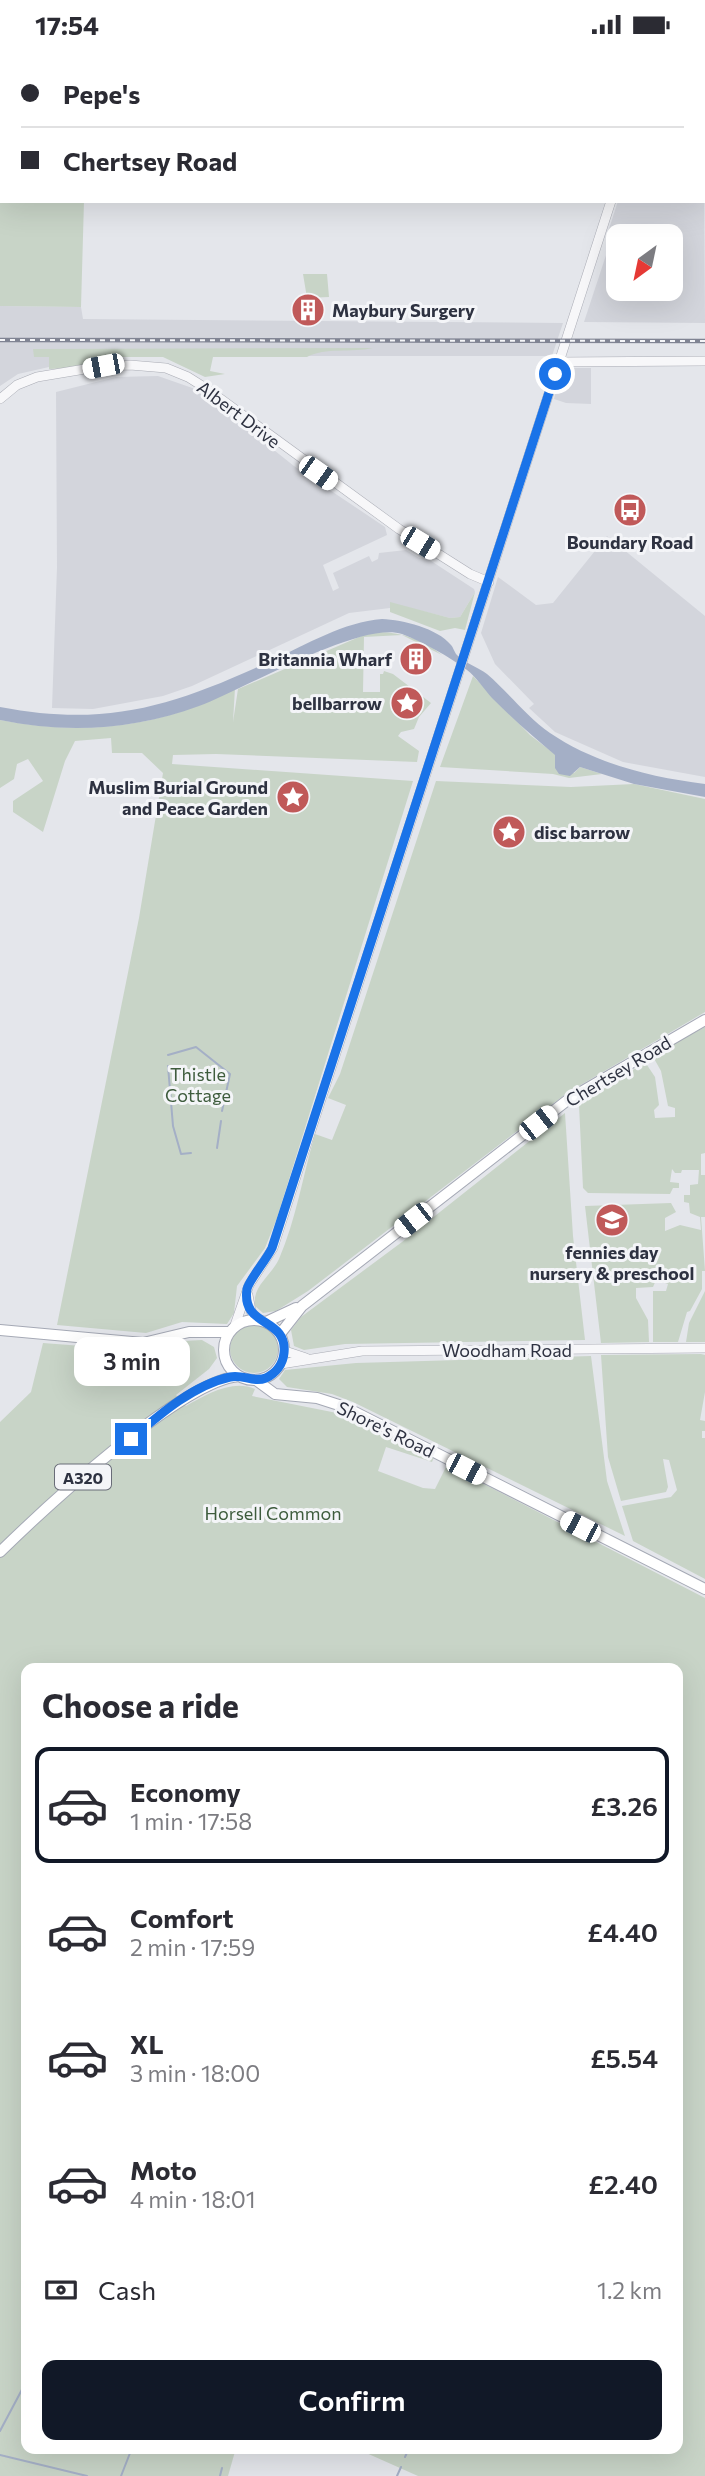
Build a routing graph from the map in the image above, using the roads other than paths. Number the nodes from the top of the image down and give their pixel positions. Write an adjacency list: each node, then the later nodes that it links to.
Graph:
1 (610, 203): 3 (street)
2 (705, 361): 3 (street)
3 (558, 362): 5 (street)
4 (0, 398): 5 (street, Albert Drive)
5 (489, 582): 7 (street)
6 (705, 1020): 8 (main road, Chertsey Road)
7 (247, 1289): 9 (street); 11 (street)
8 (302, 1306): 9 (main road, Chertsey Road); 13 (main road, Chertsey Road)
9 (262, 1321): 11 (main road); 13 (main road)
10 (0, 1330): 12 (main road)
11 (232, 1330): 12 (main road); 14 (main road)
12 (197, 1332): 14 (main road)
13 (280, 1334): 16 (main road)
14 (224, 1348): 18 (main road)
15 (705, 1348): 17 (street, Woodham Road)
16 (285, 1350): 17 (street, Woodham Road); 19 (main road)
17 (309, 1359): 19 (street, Woodham Road)
18 (226, 1361): 20 (main road); 22 (main road, A320)
19 (277, 1369): 21 (main road); 23 (main road)
20 (239, 1376): 21 (main road); 22 (main road, A320)
21 (256, 1380): 23 (main road, Shore's Road)
22 (194, 1392): 24 (main road, A320)
23 (288, 1395): 25 (main road, Shore's Road)
24 (0, 1552)
25 (705, 1589)

